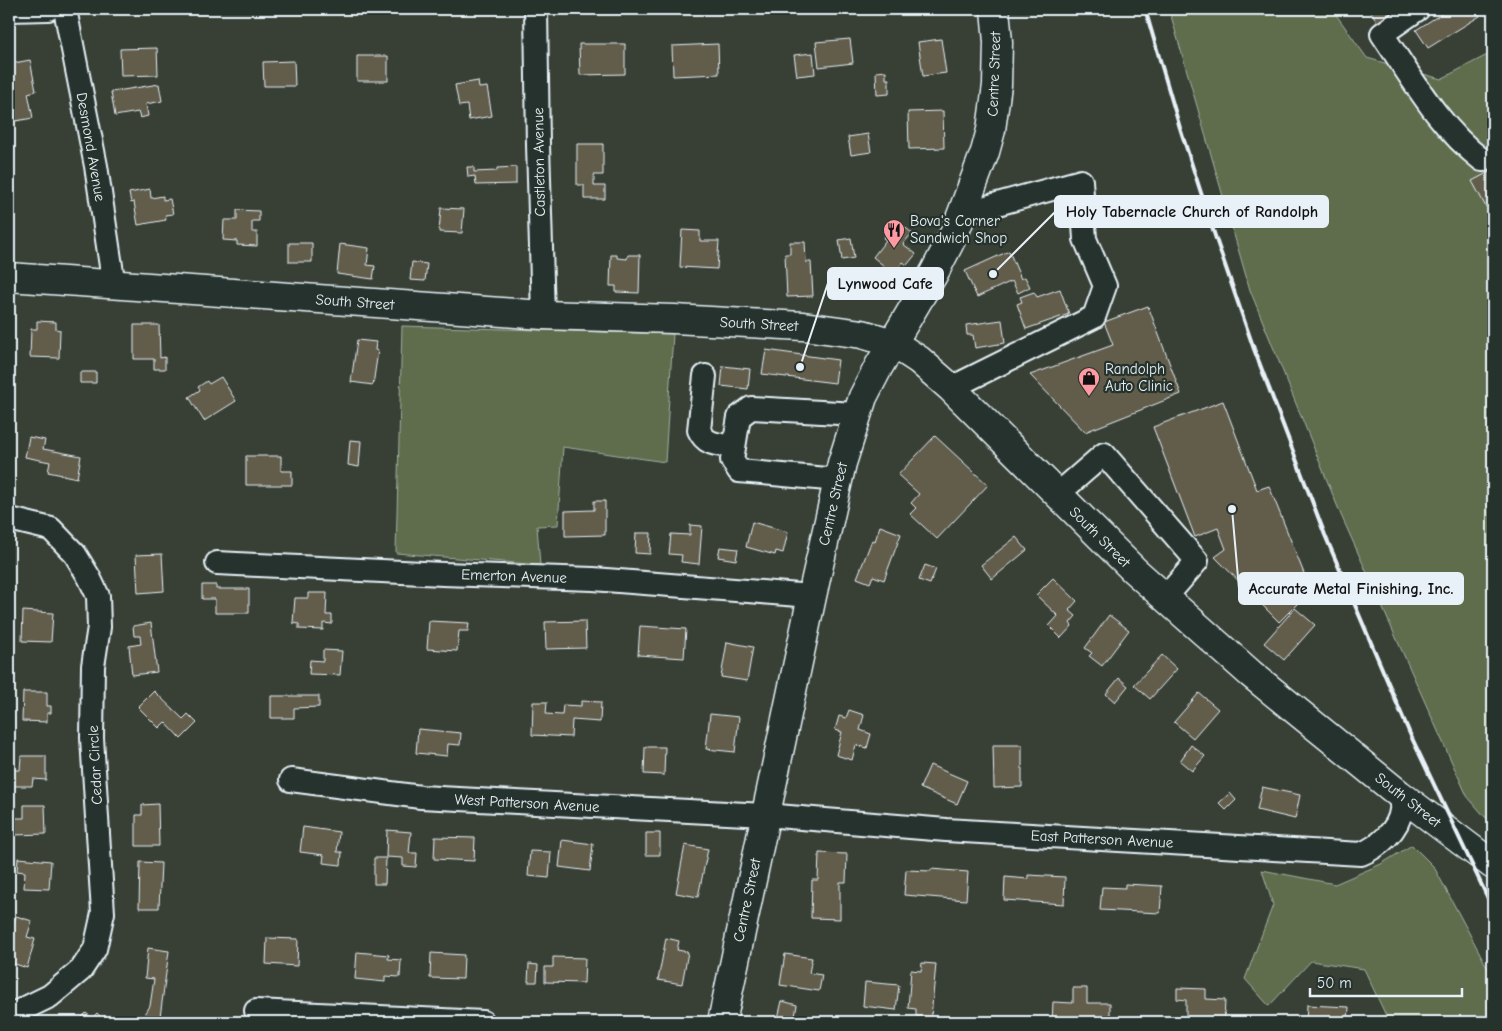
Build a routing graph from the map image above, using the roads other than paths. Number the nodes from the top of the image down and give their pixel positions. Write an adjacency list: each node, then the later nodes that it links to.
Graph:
1 (48, 9): 6 (street)
2 (65, 9): 10 (street, Desmond Avenue)
3 (536, 9): 11 (street, Castleton Avenue)
4 (995, 9): 8 (main road, Centre Street)
5 (1418, 9): 7 (street)
6 (9, 10)
7 (1482, 160)
8 (961, 214): 12 (main road, Centre Street); 14 (street)
9 (9, 277): 10 (main road, South Street)
10 (114, 286): 11 (main road, South Street)
11 (543, 316): 12 (main road, South Street)
12 (893, 343): 14 (main road, South Street); 15 (main road, Centre Street)
13 (705, 376): 16 (street)
14 (951, 388): 18 (main road, South Street)
15 (856, 414): 16 (street); 17 (main road, Centre Street)
16 (734, 447): 17 (street)
17 (838, 480): 21 (main road, Centre Street)
18 (1058, 494): 22 (main road, South Street); 22 (street)
19 (9, 521): 28 (street, Cedar Circle)
20 (217, 563): 21 (street, Emerton Avenue)
21 (812, 596): 25 (main road, Centre Street)
22 (1165, 598): 24 (main road, South Street)
23 (291, 780): 25 (street, West Patterson Avenue)
24 (1399, 794): 25 (street, East Patterson Avenue); 26 (main road, South Street)
25 (765, 815): 30 (main road, Centre Street)
26 (1493, 865)
27 (256, 1011): 29 (street)
28 (9, 1016)
29 (483, 1022)
30 (722, 1022)

